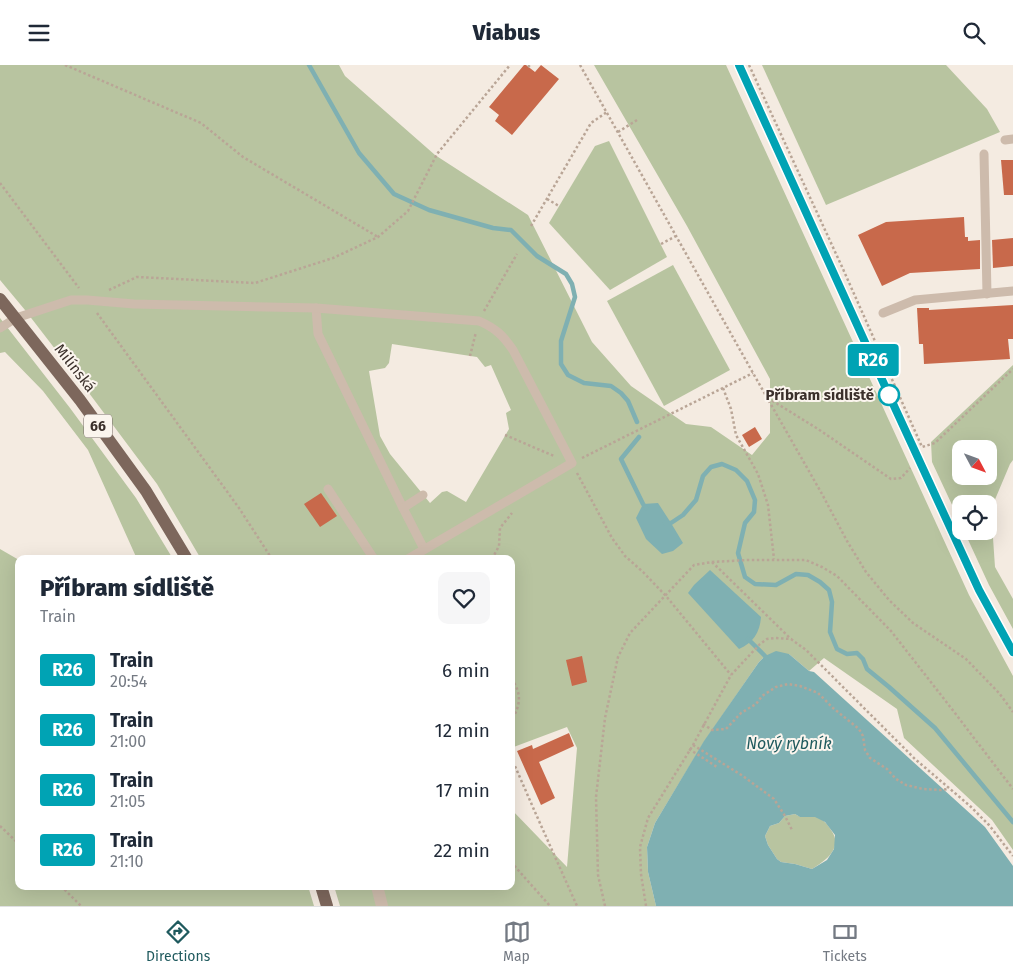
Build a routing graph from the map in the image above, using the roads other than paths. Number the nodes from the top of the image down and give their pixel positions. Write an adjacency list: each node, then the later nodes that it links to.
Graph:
1 (984, 154): 3 (lane)
2 (1013, 291): 3 (lane)
3 (988, 294): 6 (lane)
4 (0, 299): 7 (main road, Milínská / 66)
5 (316, 308): 7 (lane); 11 (lane); 12 (lane)
6 (883, 313)
7 (16, 318): 8 (lane); 13 (main road, Milínská / 66)
8 (0, 329)
9 (328, 489): 14 (lane)
10 (423, 495): 11 (lane)
11 (403, 508): 12 (lane)
12 (424, 549): 15 (lane)
13 (185, 555)
14 (371, 555)
15 (414, 555)
16 (322, 890): 18 (main road)
17 (378, 890): 19 (street)
18 (327, 906)
19 (382, 906)

